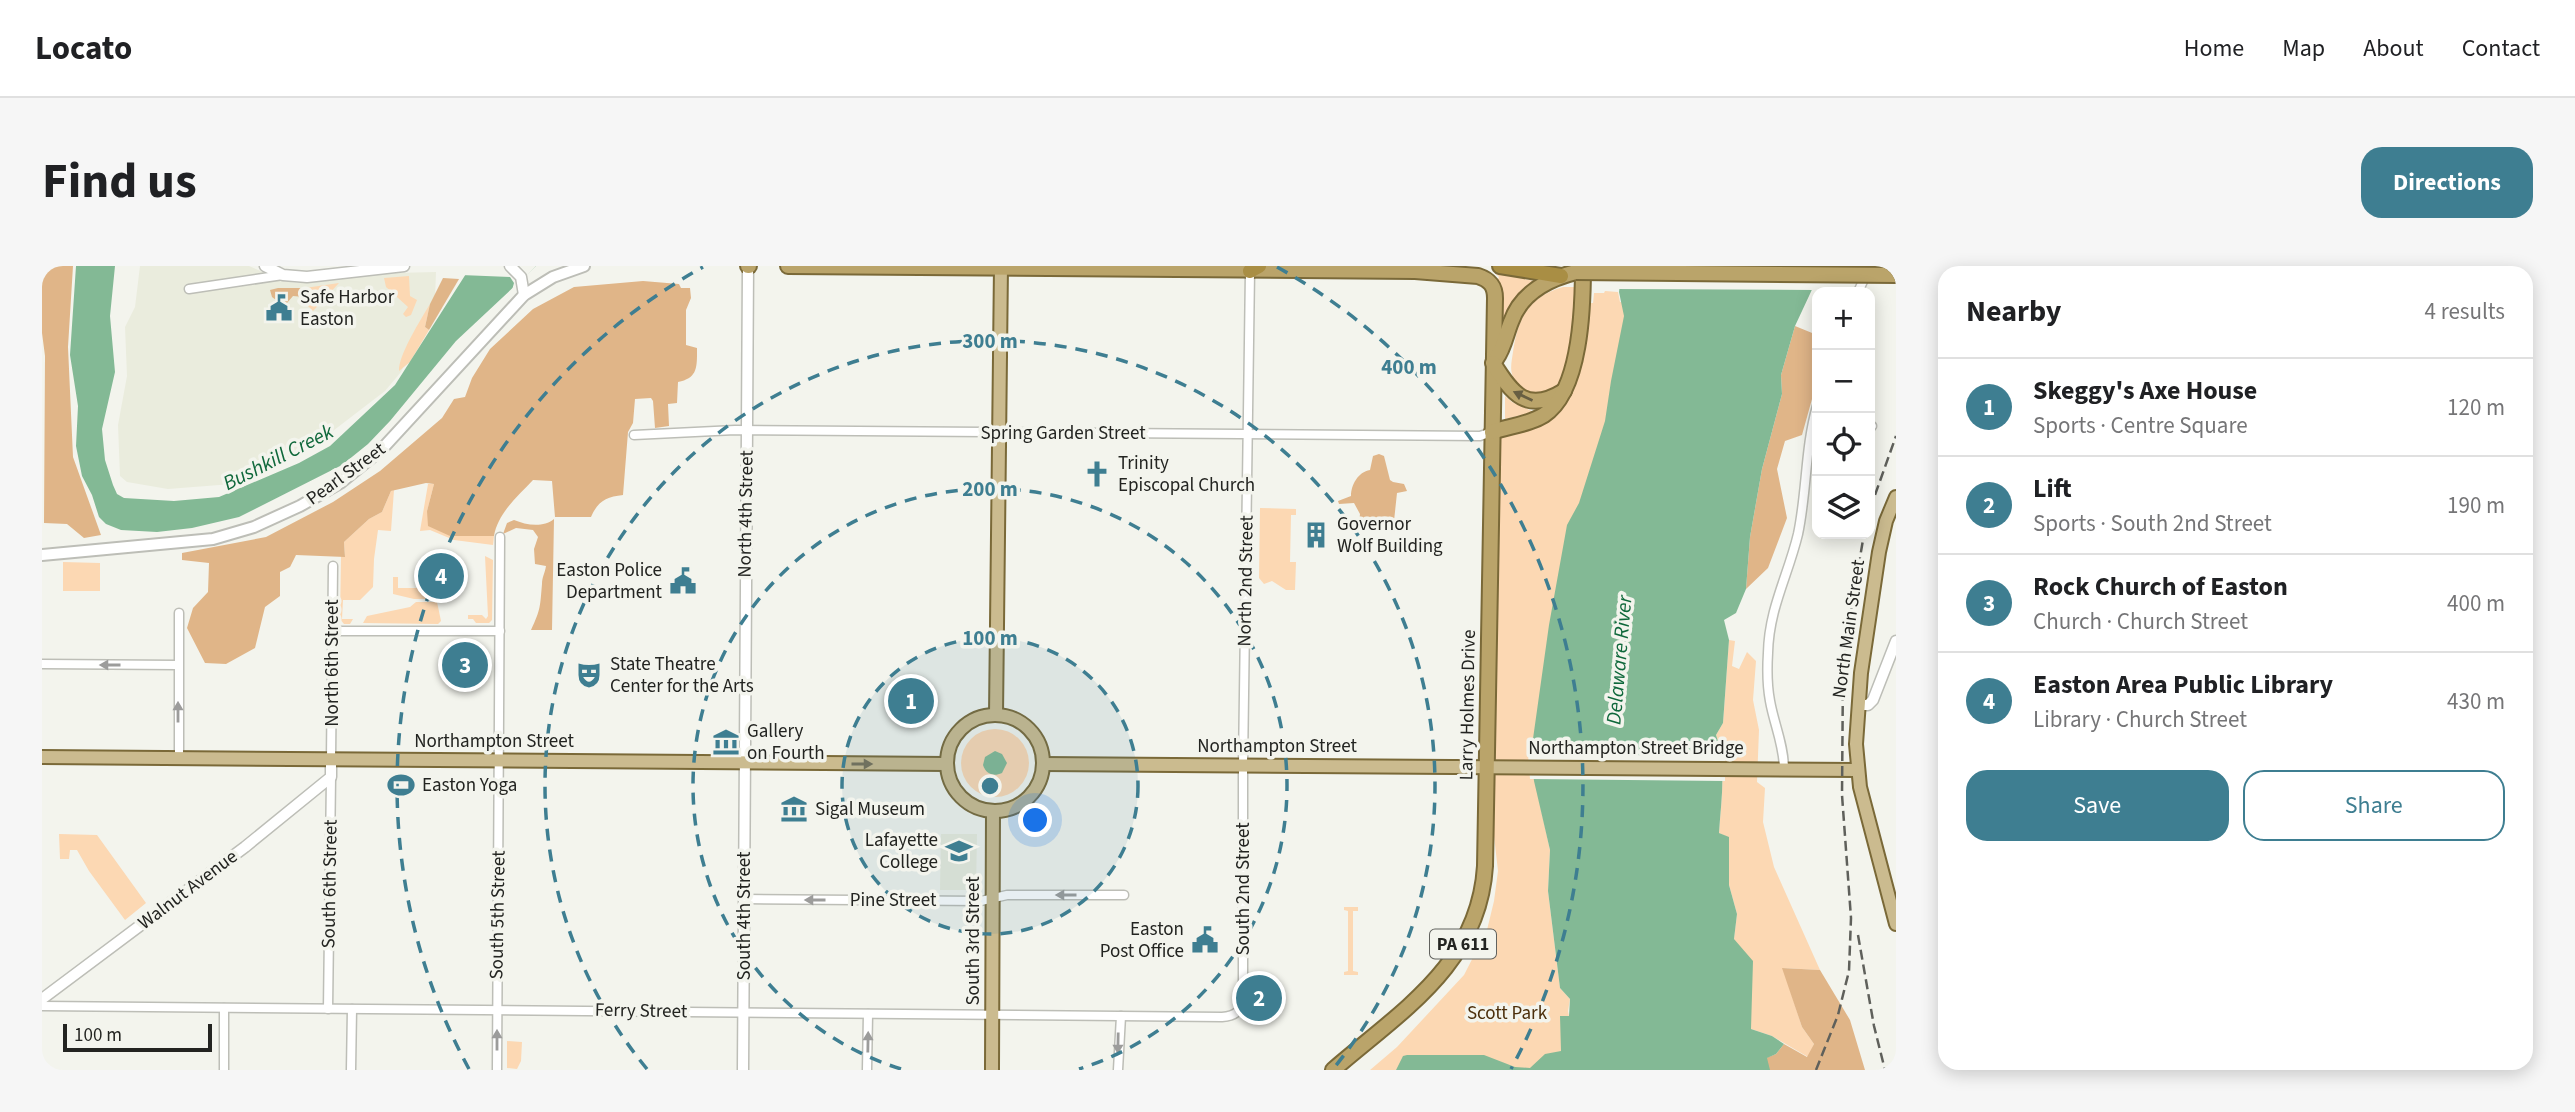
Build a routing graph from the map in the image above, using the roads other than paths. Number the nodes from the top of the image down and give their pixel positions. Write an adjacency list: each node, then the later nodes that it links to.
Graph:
1 (265, 266): 14 (street)
2 (404, 266): 14 (street)
3 (510, 266): 18 (street)
4 (584, 266): 18 (main road, Pearl Street)
5 (748, 266): 21 (street, North 4th Street)
6 (788, 266): 7 (highway)
7 (878, 266): 10 (highway)
8 (1500, 266): 13 (highway)
9 (1870, 266): 16 (street)
10 (1001, 267): 11 (highway); 23 (main road)
11 (1254, 268): 19 (highway, Larry Holmes Drive); 25 (street, North 2nd Street)
12 (1580, 269): 13 (highway); 15 (highway, bridge); 20 (highway)
13 (1560, 271): 19 (highway)
14 (283, 275): 17 (street)
15 (1896, 275)
16 (1860, 287)
17 (189, 289)
18 (524, 295): 29 (main road, Pearl Street)
19 (1493, 363): 20 (highway, one-way to 19); 22 (highway, Larry Holmes Drive)
20 (1565, 390): 22 (highway)
21 (747, 430): 23 (street, Spring Garden Street); 24 (street, Spring Garden Street); 43 (street, North 4th Street)
22 (1492, 432): 25 (street, Spring Garden Street); 47 (highway, Larry Holmes Drive / PA 611)
23 (999, 433): 25 (street, Spring Garden Street); 38 (main road)
24 (634, 435)
25 (1248, 435): 46 (street, North 2nd Street)
26 (1812, 442): 49 (street)
27 (1896, 497): 37 (main road, North Main Street)
28 (500, 537): 33 (street, South 5th Street)
29 (42, 555)
30 (333, 566): 32 (street, North 6th Street)
31 (179, 613): 36 (street)
32 (332, 631): 33 (street); 41 (street, North 6th Street)
33 (500, 631): 42 (street, South 5th Street)
34 (1896, 641): 37 (street)
35 (42, 664): 36 (street, one-way to 35)
36 (178, 665): 40 (street, one-way to 36)
37 (1858, 705): 50 (main road, North Main Street)
38 (996, 715): 44 (main road); 45 (main road)
39 (42, 757): 40 (main road, Northampton Street)
40 (179, 758): 41 (main road, Northampton Street)
41 (331, 759): 42 (main road, Northampton Street); 51 (street, South 6th Street)
42 (500, 761): 43 (main road, Northampton Street); 62 (street, South 5th Street)
43 (745, 763): 44 (main road, Northampton Street, one-way to 44); 55 (street, South 4th Street)
44 (946, 764): 52 (main road)
45 (1043, 764): 46 (main road, Northampton Street); 52 (main road)
46 (1243, 765): 47 (main road, Northampton Street); 64 (street, South 2nd Street)
47 (1486, 766): 48 (main road, Northampton Street); 75 (highway, Larry Holmes Drive / PA 611)
48 (1511, 766): 49 (main road, Northampton Street Bridge)
49 (1784, 769): 50 (main road, Northampton Street Bridge)
50 (1857, 770): 56 (main road, North Main Street)
51 (331, 778): 57 (street, Walnut Avenue); 60 (street, South 6th Street)
52 (993, 811): 54 (main road, South 3rd Street)
53 (1124, 895): 54 (street, Pine Street, one-way to 54)
54 (993, 898): 55 (street, Pine Street, one-way to 55); 66 (main road, South 3rd Street)
55 (744, 899): 63 (street, South 4th Street)
56 (1896, 924)
57 (42, 999)
58 (42, 1006): 59 (street, Ferry Street)
59 (224, 1008): 60 (street, Ferry Street); 68 (street)
60 (328, 1009): 61 (street, Ferry Street)
61 (352, 1009): 62 (street, Ferry Street); 69 (street)
62 (498, 1010): 63 (street, Ferry Street); 70 (street, South 5th Street, one-way to 62)
63 (743, 1012): 65 (street, Ferry Street); 71 (street, South 4th Street)
64 (1238, 1012): 67 (street, Ferry Street)
65 (868, 1014): 66 (street, Ferry Street); 72 (street, one-way to 65)
66 (992, 1015): 67 (street, Ferry Street); 73 (main road, South 3rd Street)
67 (1121, 1016): 74 (street, one-way to 74)
68 (224, 1070)
69 (351, 1070)
70 (497, 1070)
71 (743, 1070)
72 (867, 1070)
73 (992, 1070)
74 (1118, 1070)
75 (1333, 1070)

